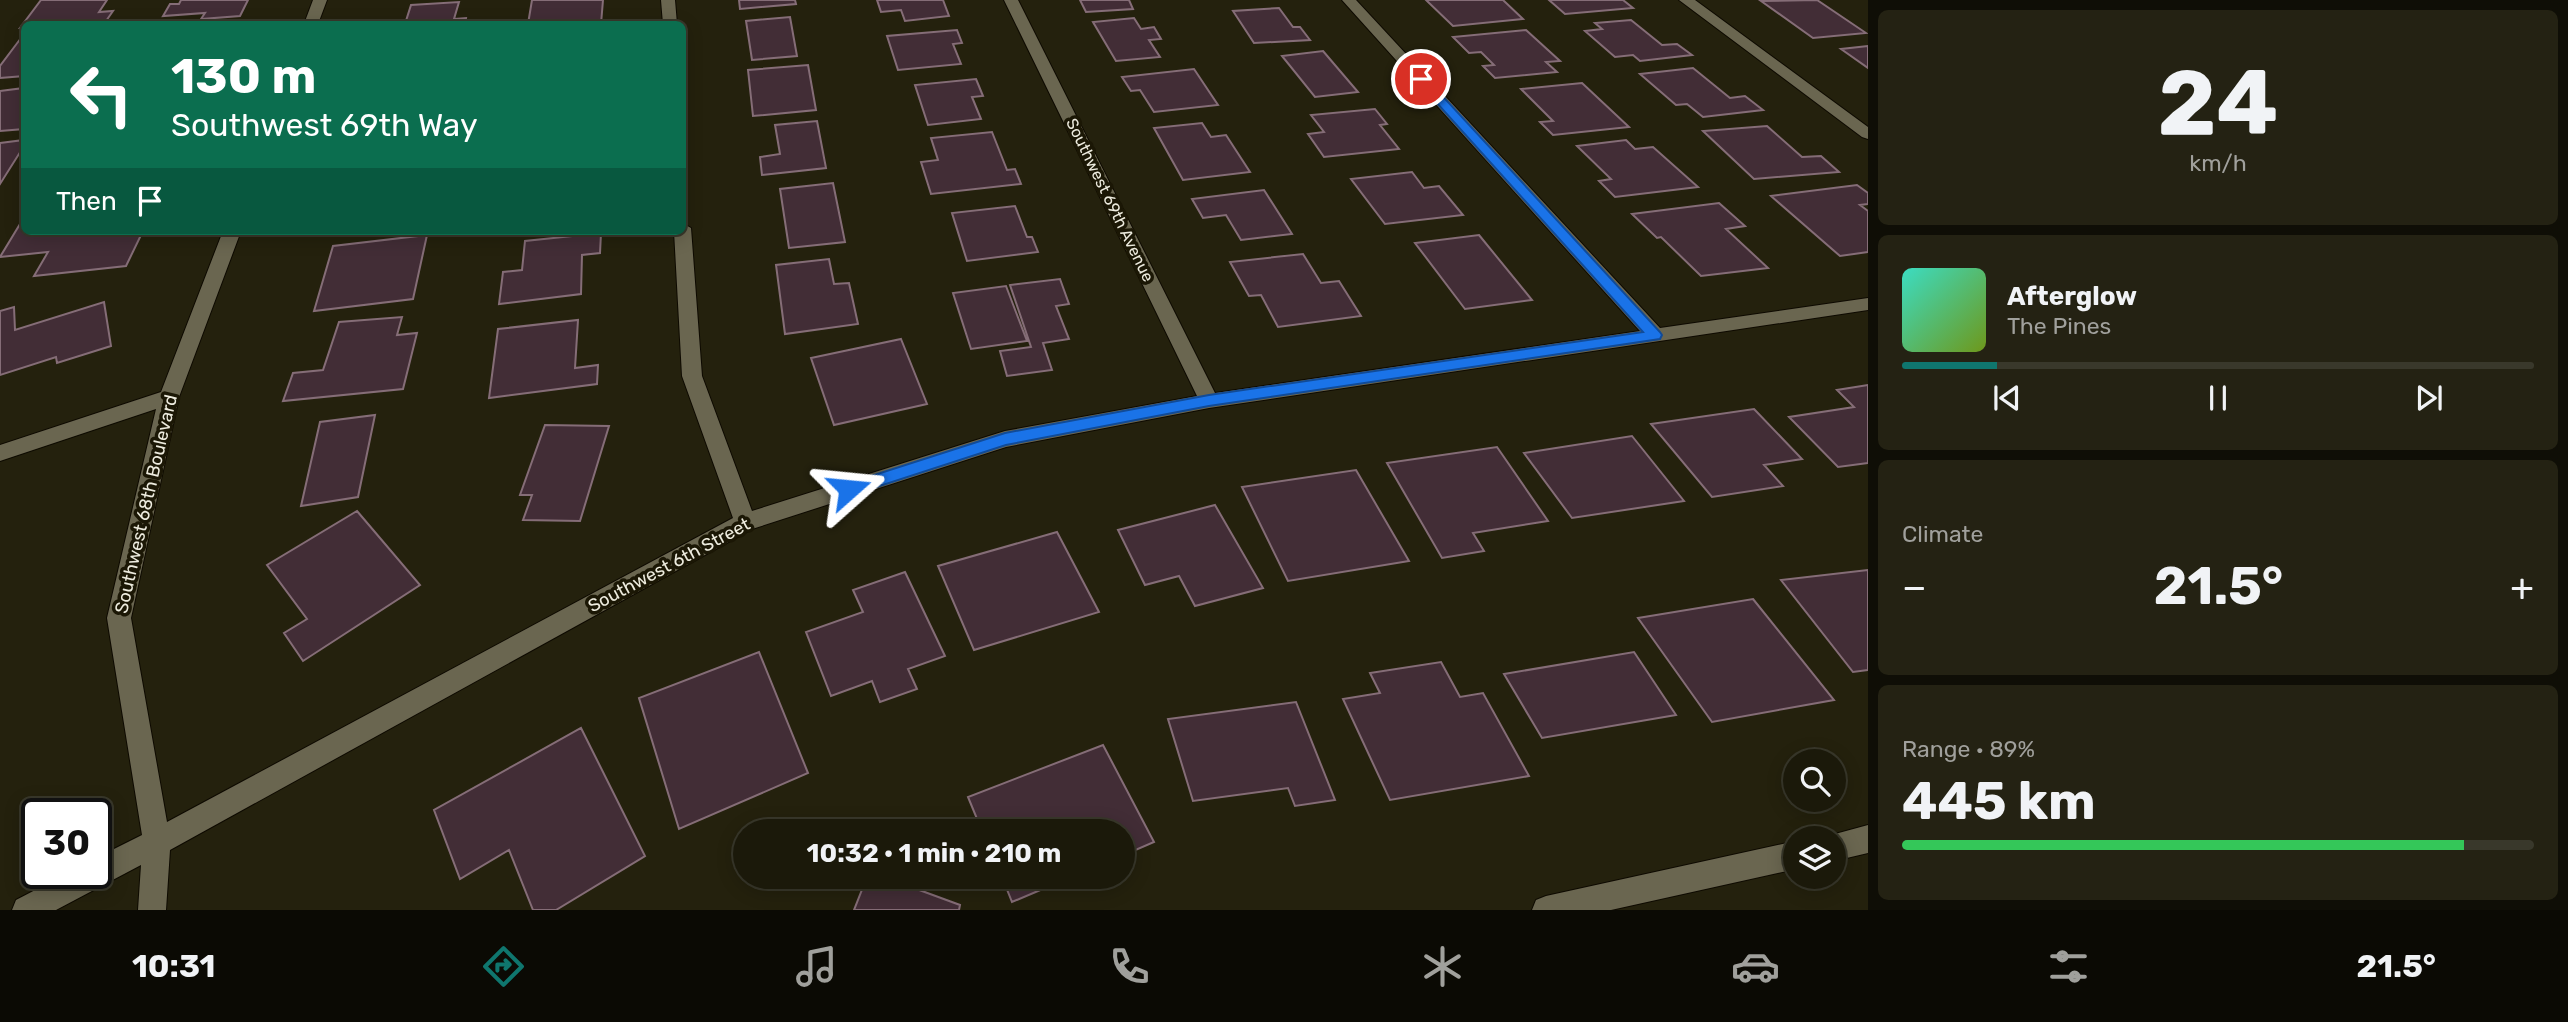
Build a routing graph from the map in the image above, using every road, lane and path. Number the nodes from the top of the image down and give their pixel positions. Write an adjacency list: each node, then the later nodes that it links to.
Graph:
1 (320, 0): 6 (street)
2 (668, 0): 7 (street)
3 (1012, 0): 14 (street, Southwest 69th Avenue)
4 (1349, 0): 12 (street)
5 (1686, 0): 8 (street)
6 (312, 21)
7 (670, 21)
8 (1868, 134)
9 (230, 235): 13 (street, Southwest 68th Boulevard)
10 (682, 235): 16 (street)
11 (1868, 304): 12 (street, Southwest 6th Street)
12 (1655, 335): 14 (street, Southwest 6th Street)
13 (169, 397): 15 (street); 18 (street, Southwest 68th Boulevard)
14 (1209, 401): 16 (street, Southwest 6th Street)
15 (0, 453)
16 (744, 522): 18 (street, Southwest 6th Street)
17 (1868, 839): 19 (street)
18 (156, 842): 21 (street, Southwest 6th Street); 22 (street, Southwest 68th Boulevard)
19 (1846, 844)
20 (1783, 858): 23 (street)
21 (26, 910)
22 (152, 910)
23 (1546, 910)

